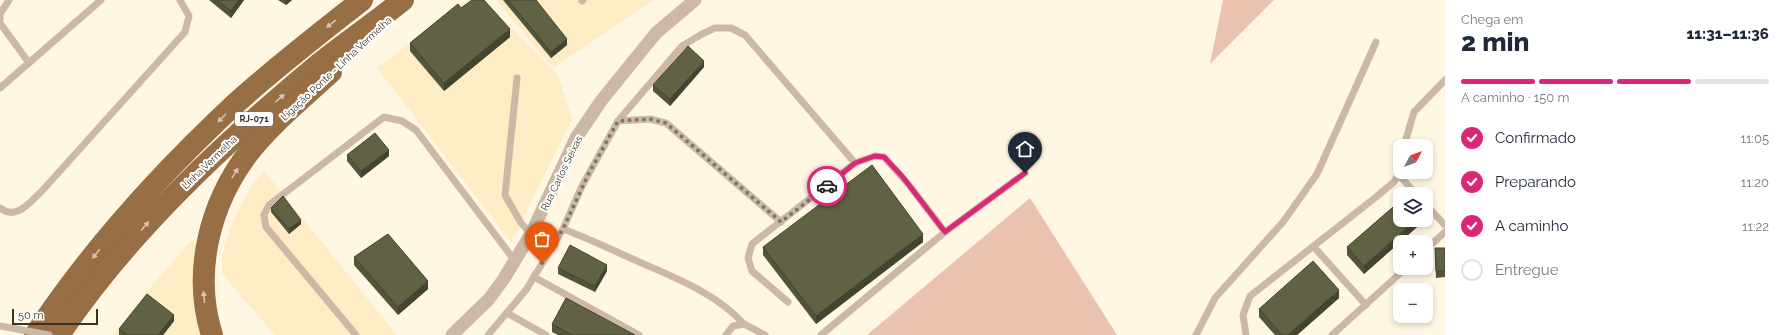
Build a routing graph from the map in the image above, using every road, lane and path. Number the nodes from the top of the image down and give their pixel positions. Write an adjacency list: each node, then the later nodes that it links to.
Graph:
1 (9, 0): 9 (lane)
2 (101, 0): 9 (lane)
3 (180, 0): 20 (lane)
4 (362, 0): 39 (highway, RJ-071, one-way to 39)
5 (403, 0): 41 (highway, Linha Vermelha / RJ-071, one-way to 5)
6 (408, 0): 42 (highway, Ligação Ponte - Linha Vermelha, one-way to 6)
7 (695, 0): 27 (street, Rua Carlos Seixas)
8 (1376, 42): 50 (lane)
9 (29, 63): 12 (lane)
10 (517, 78): 27 (lane)
11 (1445, 80): 14 (lane)
12 (0, 88)
13 (618, 121): 15 (lane); 22 (lane); 24 (lane)
14 (1406, 139)
15 (855, 163): 22 (lane); 25 (lane)
16 (1025, 173): 25 (lane)
17 (1396, 179): 29 (lane)
18 (1405, 179): 19 (lane)
19 (1411, 187)
20 (0, 208)
21 (1433, 212): 23 (lane)
22 (781, 222): 33 (lane)
23 (1445, 225)
24 (563, 229): 32 (lane); 36 (lane)
25 (945, 232): 49 (lane)
26 (1445, 232): 28 (lane)
27 (531, 234): 30 (street, Rua Carlos Seixas)
28 (1433, 243)
29 (1314, 247): 34 (lane); 51 (lane)
30 (515, 261): 43 (lane); 44 (street, Rua Carlos Seixas)
31 (1398, 275): 34 (lane)
32 (534, 277): 35 (lane); 46 (lane)
33 (788, 302)
34 (1366, 305): 52 (lane)
35 (507, 313): 38 (lane); 45 (lane)
36 (744, 324): 47 (lane); 48 (lane)
37 (0, 326): 40 (lane, bridge)
38 (491, 334)
39 (35, 335)
40 (49, 335)
41 (59, 335)
42 (212, 335)
43 (356, 335)
44 (452, 335)
45 (546, 335)
46 (639, 335)
47 (726, 335)
48 (765, 335)
49 (821, 335)
50 (1196, 335)
51 (1246, 335)
52 (1332, 335)

